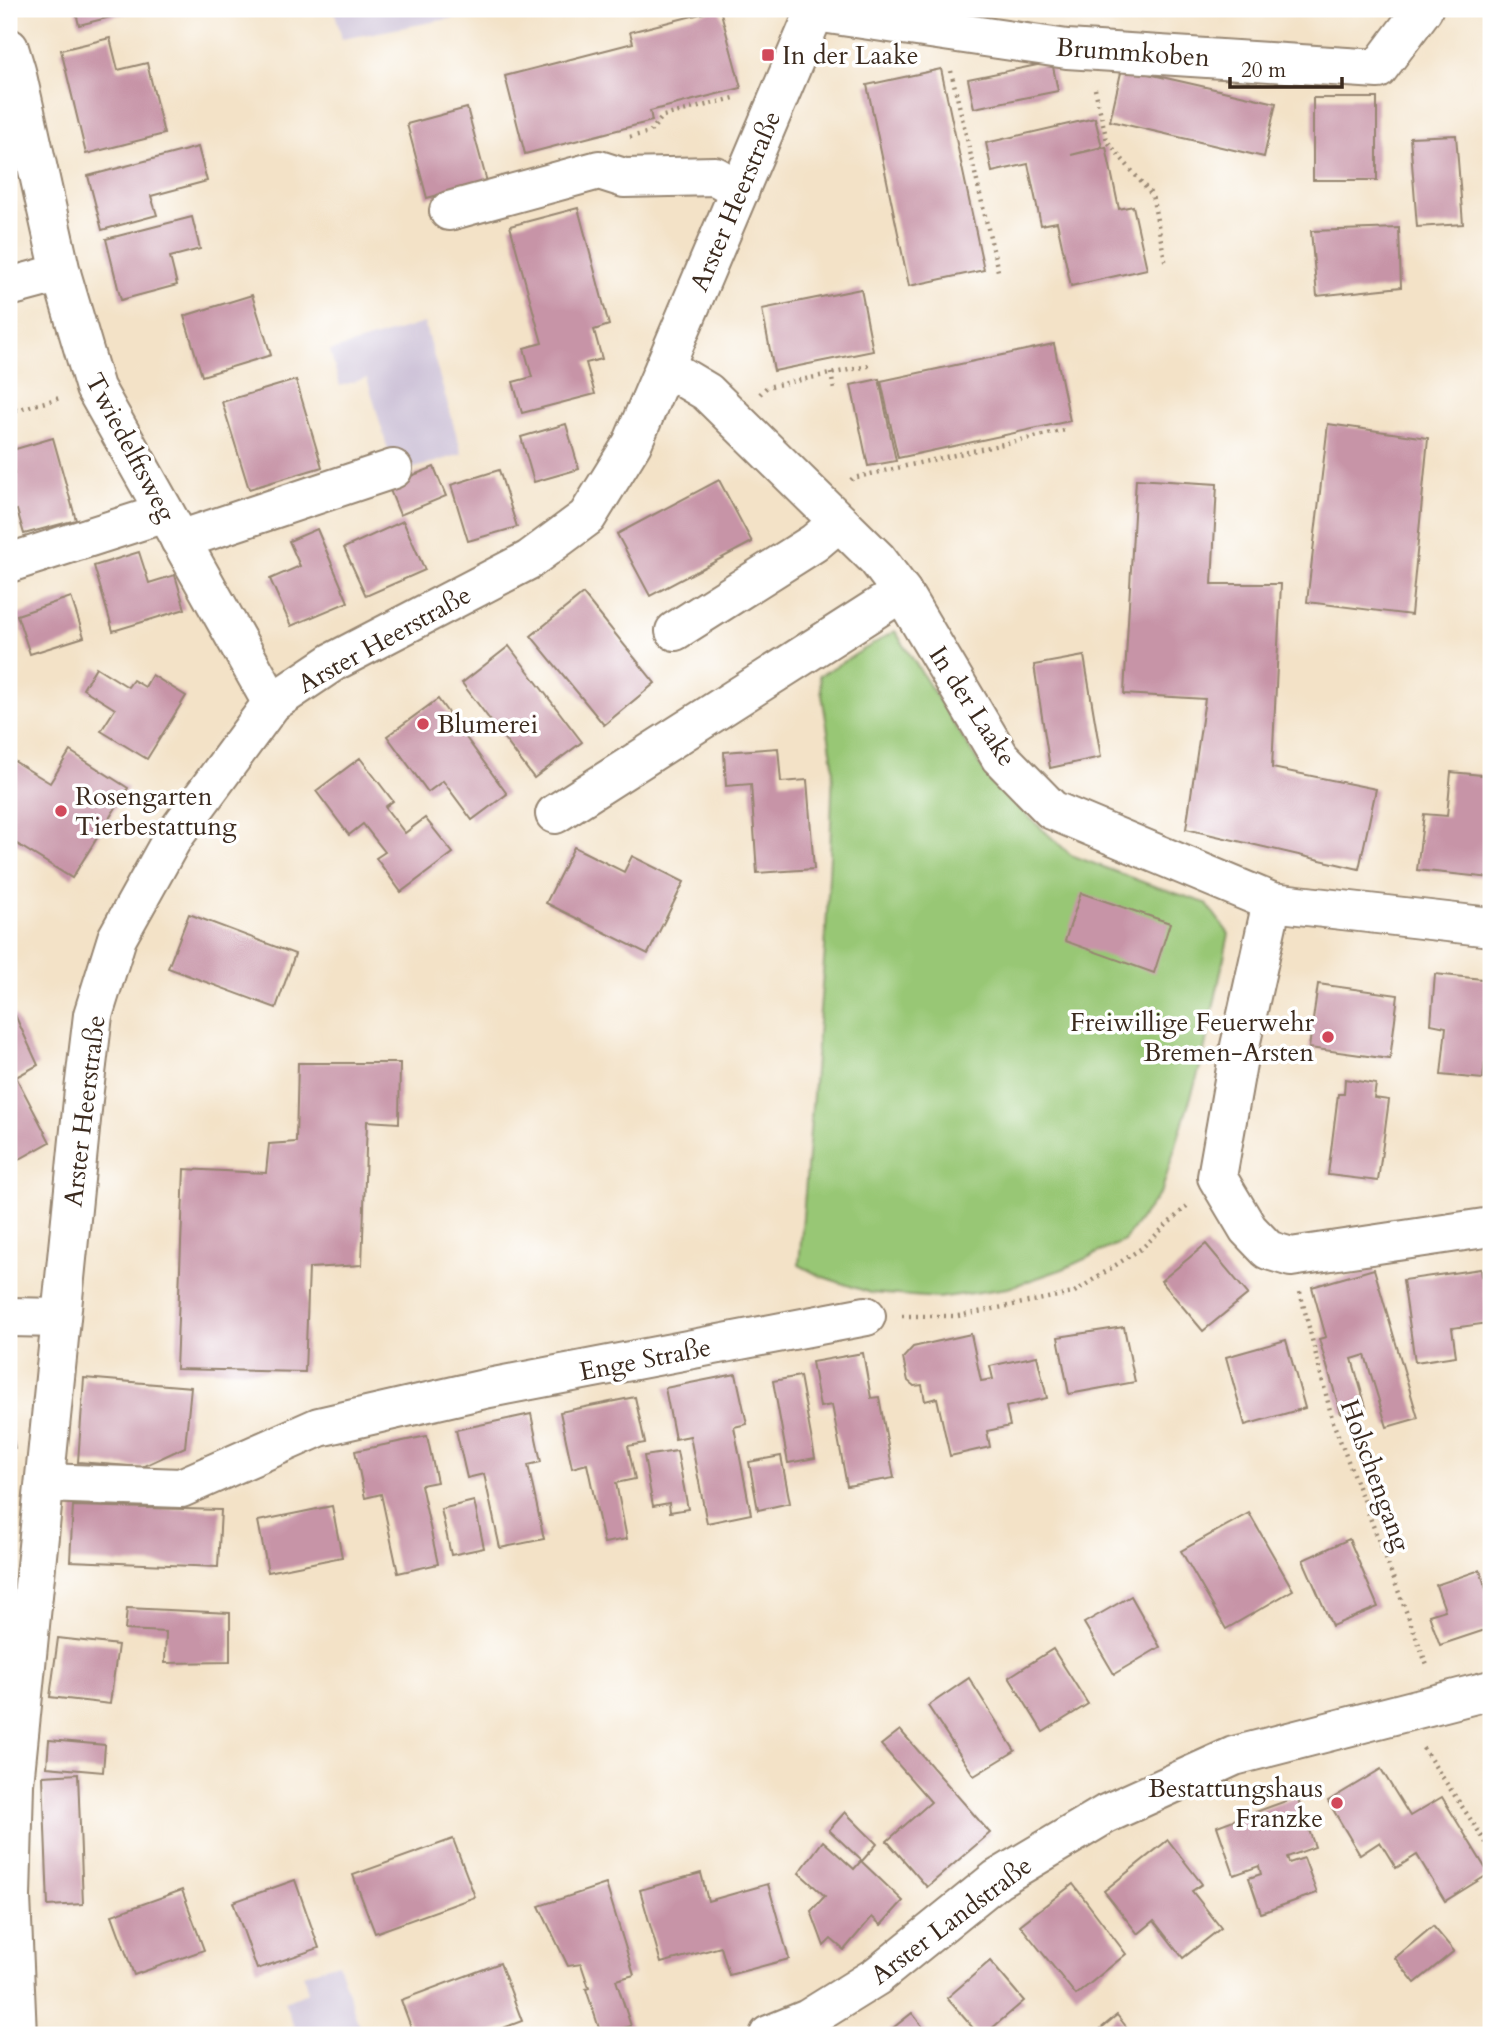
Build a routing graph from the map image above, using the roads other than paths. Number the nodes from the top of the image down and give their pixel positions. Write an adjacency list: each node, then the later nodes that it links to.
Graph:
1 (1423, 9): 2 (street, Brummkoben)
2 (816, 10): 4 (street, Arster Heerstraße)
3 (9, 48): 6 (street, Twiedelftsweg)
4 (740, 190): 5 (street); 8 (street, Arster Heerstraße)
5 (449, 211)
6 (61, 274): 7 (street); 11 (street, Twiedelftsweg)
7 (9, 287)
8 (665, 367): 10 (street, In der Laake); 15 (street, Arster Heerstraße)
9 (393, 469): 11 (street)
10 (832, 515): 13 (street, In der Laake); 14 (street)
11 (173, 526): 12 (street); 15 (street, Twiedelftsweg)
12 (9, 563)
13 (902, 592): 16 (street); 17 (street, In der Laake)
14 (675, 631)
15 (272, 703): 22 (street, Arster Heerstraße)
16 (555, 814)
17 (1272, 902): 18 (street, In der Laake); 19 (street)
18 (1491, 927)
19 (1491, 1227)
20 (866, 1316): 23 (street, Enge Straße)
21 (9, 1318): 22 (street)
22 (60, 1318): 23 (street, Arster Heerstraße)
23 (46, 1483): 25 (street, Arster Heerstraße)
24 (1491, 1690): 26 (street, Arster Landstraße)
25 (17, 2035)
26 (769, 2035)

